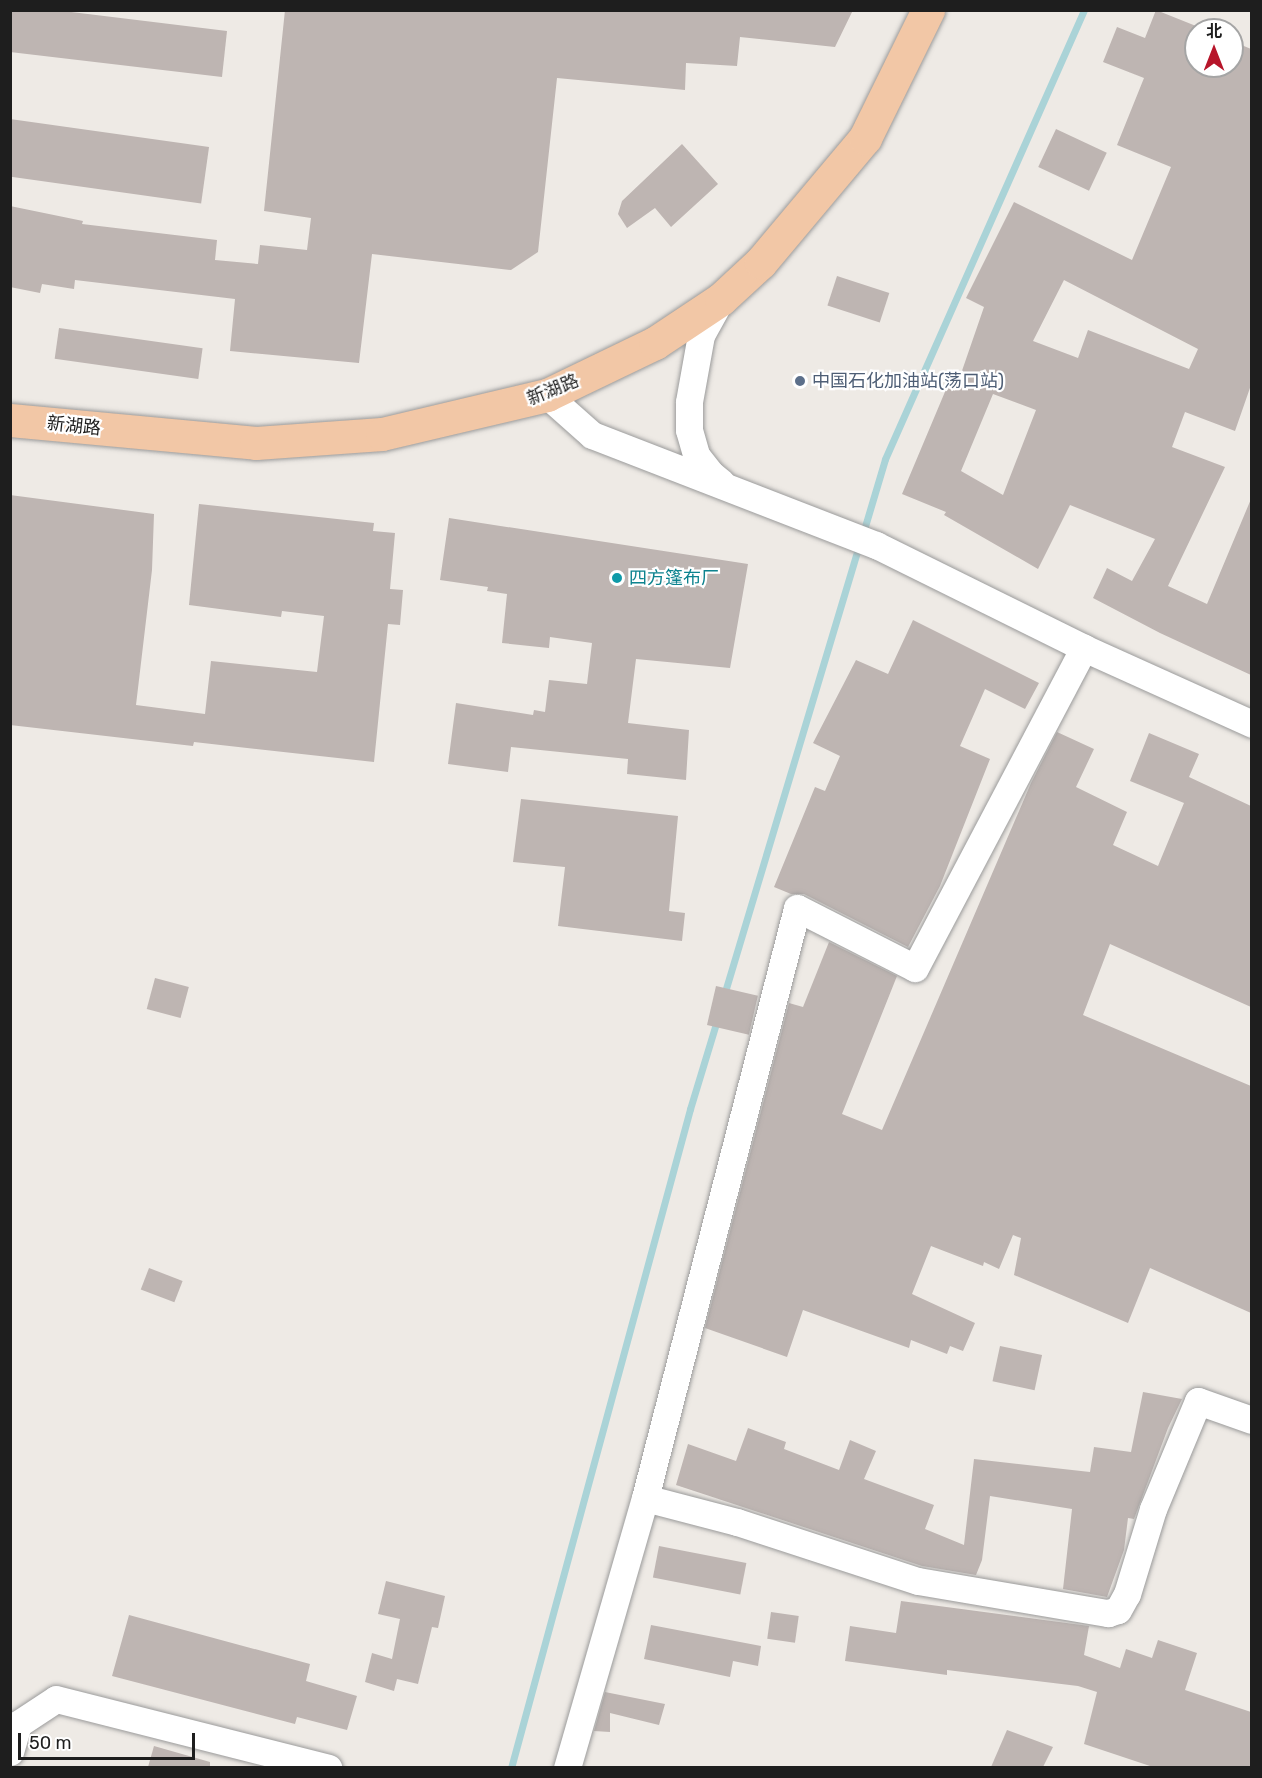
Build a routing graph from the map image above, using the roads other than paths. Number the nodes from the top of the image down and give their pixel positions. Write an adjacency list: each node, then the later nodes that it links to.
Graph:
1 (928, 10): 2 (main road, 新湖路)
2 (721, 298): 3 (main road, 新湖路); 5 (street)
3 (547, 395): 4 (main road, 新湖路); 5 (street)
4 (10, 420)
5 (734, 491): 6 (street)
6 (1084, 648): 7 (street); 9 (street)
7 (1251, 724)
8 (1251, 1420): 9 (street)
9 (645, 1498): 12 (street)
10 (10, 1752): 11 (street)
11 (328, 1767)
12 (567, 1767)

